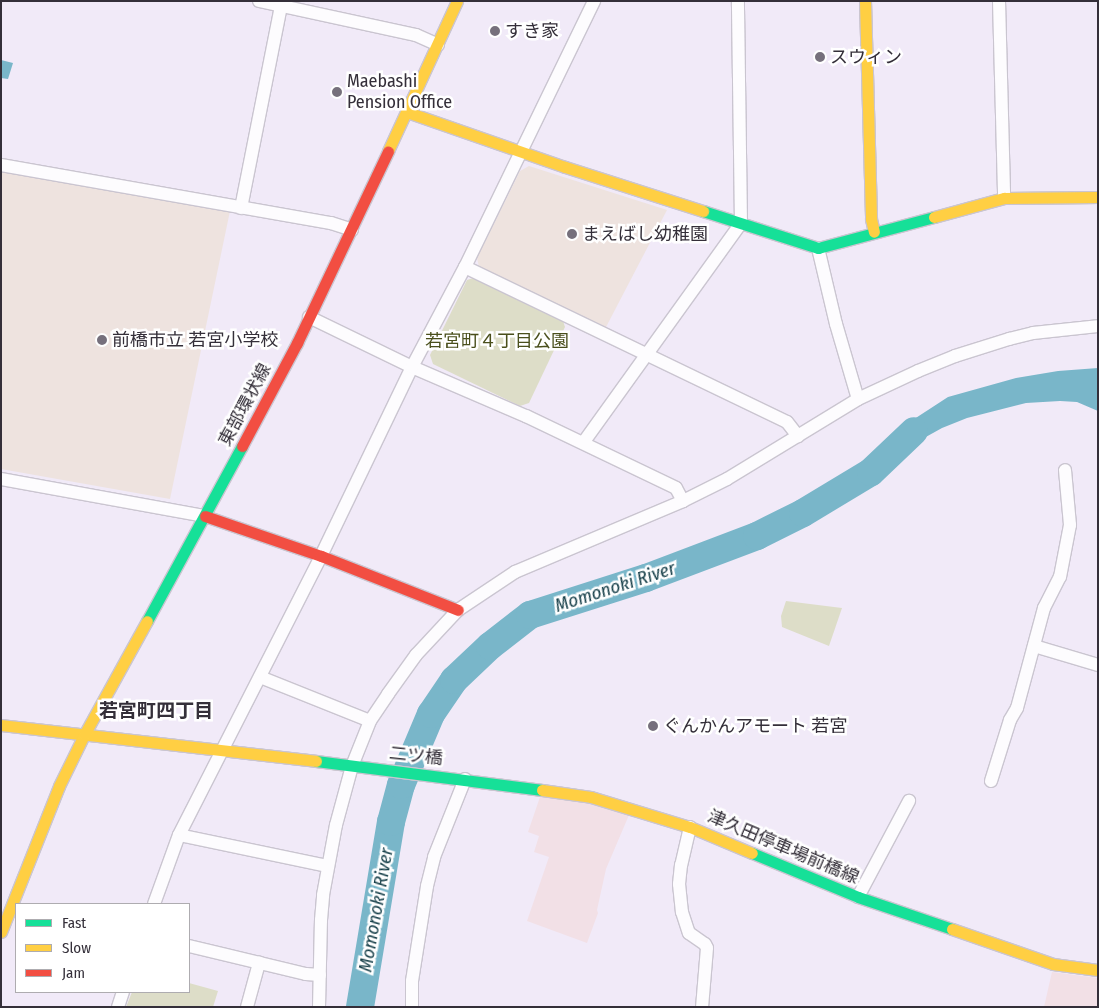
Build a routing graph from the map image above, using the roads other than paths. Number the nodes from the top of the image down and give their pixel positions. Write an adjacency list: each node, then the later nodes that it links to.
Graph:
1 (259, 1): 7 (street)
2 (457, 1): 8 (street, 東部環状線)
3 (594, 1): 10 (street)
4 (738, 1): 15 (street)
5 (864, 1): 17 (street)
6 (999, 1): 13 (street)
7 (281, 6): 8 (street); 14 (street)
8 (438, 44): 9 (street, 東部環状線)
9 (407, 112): 10 (street); 16 (street, 東部環状線)
10 (520, 153): 15 (street); 19 (street)
11 (1, 165): 14 (street)
12 (1098, 197): 13 (street)
13 (1004, 198): 17 (street)
14 (241, 208): 16 (street)
15 (741, 223): 18 (street); 22 (street)
16 (352, 230): 20 (street, 東部環状線)
17 (874, 232): 18 (street)
18 (818, 248): 24 (street)
19 (465, 267): 22 (street); 23 (street)
20 (309, 317): 23 (street); 30 (street, 東部環状線)
21 (1098, 326): 24 (street)
22 (646, 354): 25 (street); 26 (street)
23 (412, 367): 26 (street); 31 (street)
24 (858, 398): 25 (street)
25 (798, 436): 29 (street)
26 (583, 443): 29 (street)
27 (1065, 470): 33 (street)
28 (1, 479): 30 (street)
29 (683, 501): 32 (street)
30 (205, 516): 31 (street); 38 (street, 東部環状線)
31 (321, 556): 32 (street); 35 (street)
32 (458, 610): 36 (street)
33 (1034, 646): 34 (street); 43 (street)
34 (1098, 665)
35 (260, 677): 36 (street); 39 (street)
36 (370, 721): 40 (street)
37 (1, 725): 38 (street)
38 (84, 735): 39 (street); 49 (street)
39 (223, 751): 40 (street); 46 (street)
40 (352, 766): 41 (street, 二ツ橋); 47 (street)
41 (450, 778): 42 (street, 津久田停車場前橋線)
42 (465, 779): 45 (street, 津久田停車場前橋線); 60 (street)
43 (991, 781)
44 (908, 801): 48 (street)
45 (690, 828): 48 (street, 津久田停車場前橋線); 61 (street)
46 (179, 835): 47 (street); 50 (street)
47 (327, 866): 55 (street)
48 (858, 897): 54 (street, 津久田停車場前橋線)
49 (15, 903): 51 (street)
50 (154, 903)
51 (1, 932)
52 (190, 946): 53 (street)
53 (259, 962): 55 (street); 58 (street)
54 (1098, 970)
55 (320, 975): 59 (street)
56 (123, 993): 57 (street)
57 (118, 1007)
58 (247, 1007)
59 (319, 1007)
60 (412, 1007)
61 (702, 1007)

